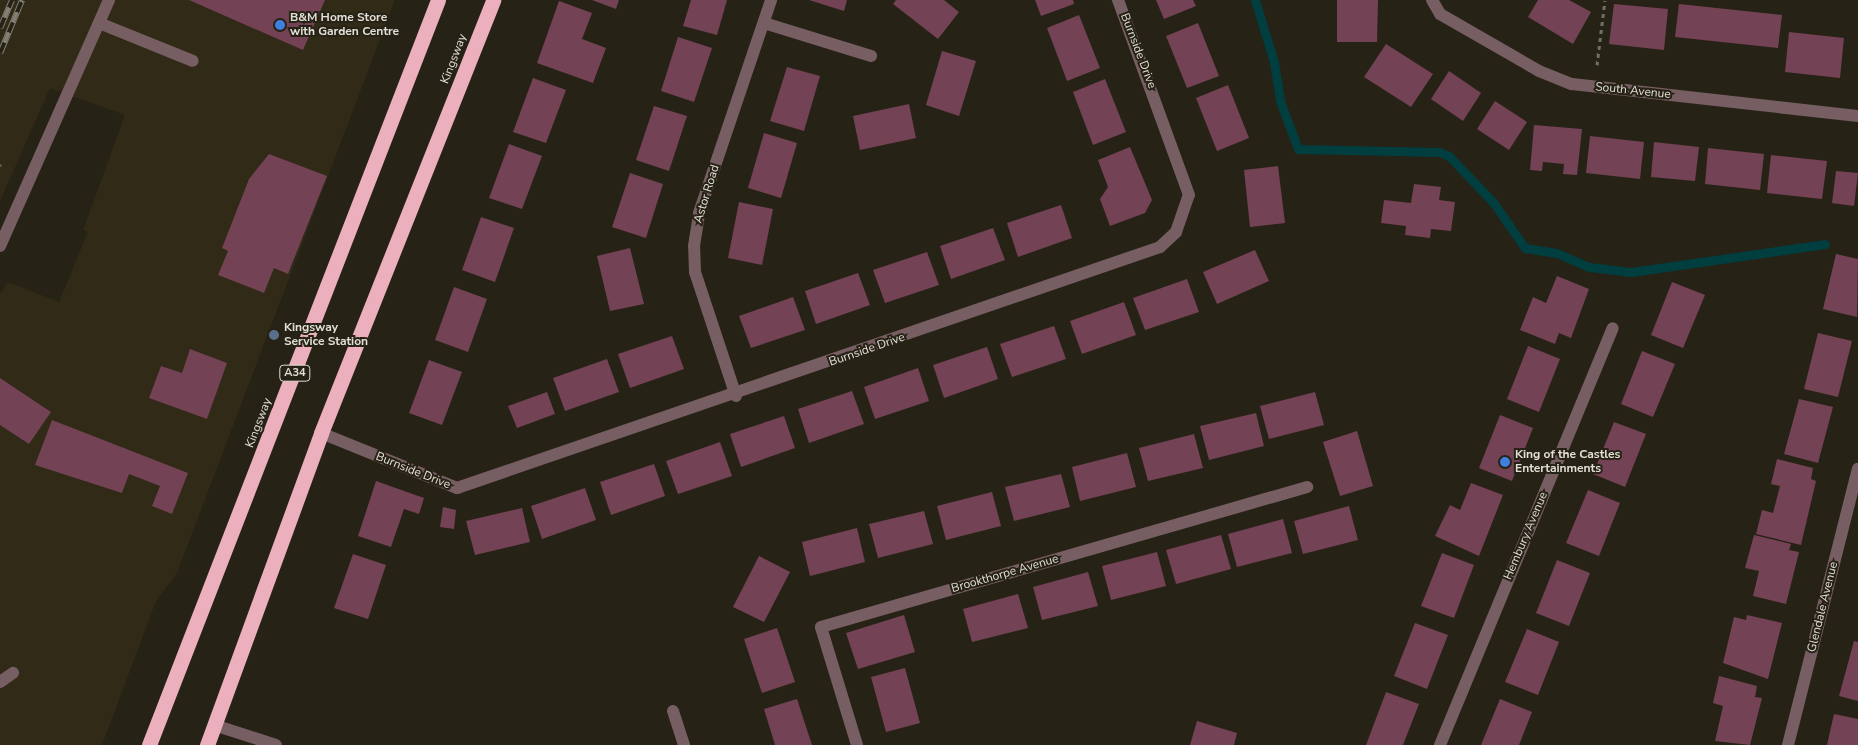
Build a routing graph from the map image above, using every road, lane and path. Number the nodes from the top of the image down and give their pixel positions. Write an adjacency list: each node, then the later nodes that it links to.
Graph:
1 (109, 0): 8 (street)
2 (438, 0): 24 (highway, Kingsway / A34)
3 (493, 0): 17 (highway, Kingsway)
4 (771, 0): 9 (street, Astor Road)
5 (1118, 0): 16 (street, Burnside Drive)
6 (1432, 0): 13 (street, South Avenue)
7 (1605, 0): 12 (path)
8 (99, 23): 11 (street); 14 (street)
9 (764, 23): 10 (street); 16 (street, Astor Road)
10 (870, 56)
11 (193, 61)
12 (1598, 65)
13 (1858, 116)
14 (0, 246)
15 (1613, 328): 29 (street, Hembury Avenue)
16 (736, 396): 17 (street, Burnside Drive)
17 (321, 433): 23 (highway, Kingsway)
18 (1858, 469): 30 (street, Glendale Avenue)
19 (1307, 487): 28 (street, Brookthorpe Avenue)
20 (13, 673): 21 (street)
21 (0, 682)
22 (673, 711): 27 (street)
23 (214, 725): 25 (highway, Kingsway); 26 (street)
24 (149, 745)
25 (207, 745)
26 (276, 745)
27 (684, 745)
28 (857, 745)
29 (1440, 745)
30 (1788, 745)

